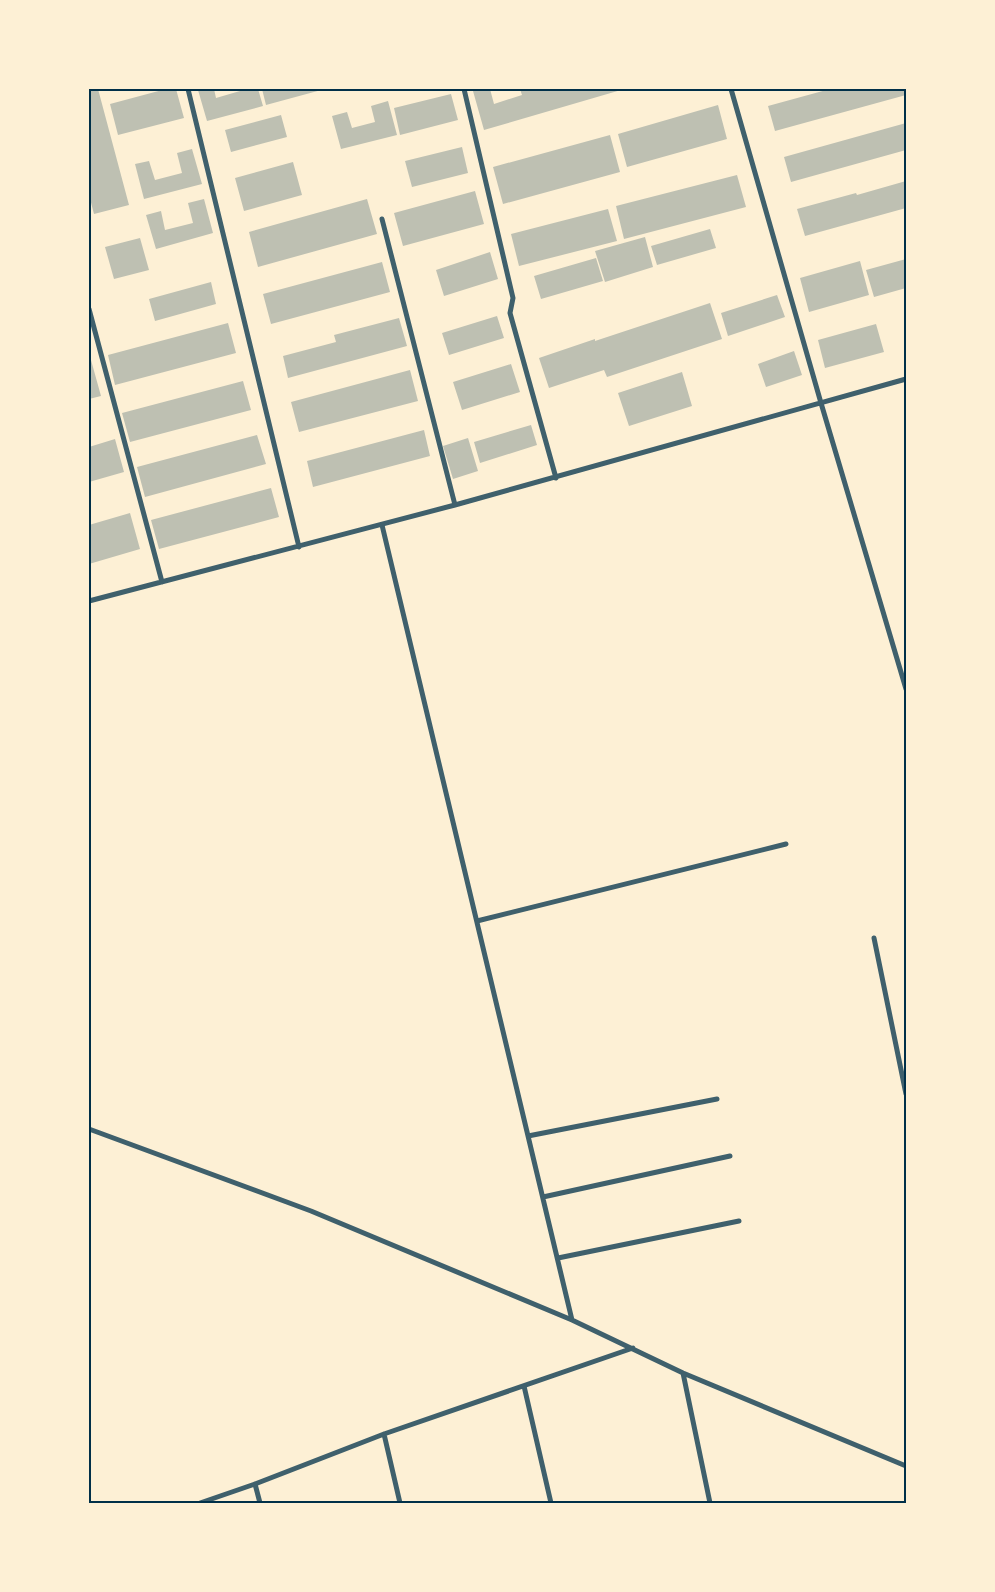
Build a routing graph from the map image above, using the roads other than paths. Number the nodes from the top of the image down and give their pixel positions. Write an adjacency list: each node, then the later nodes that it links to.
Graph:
1 (188, 89): 11 (street)
2 (464, 89): 8 (street)
3 (730, 89): 7 (street)
4 (382, 219): 9 (street)
5 (89, 309): 12 (street)
6 (906, 379): 7 (street)
7 (821, 403): 8 (street); 14 (street)
8 (556, 478): 9 (street)
9 (455, 505): 10 (street)
10 (382, 525): 11 (street); 16 (street)
11 (299, 547): 12 (street)
12 (162, 582): 13 (street)
13 (89, 601)
14 (906, 688)
15 (786, 844): 16 (street)
16 (476, 921): 21 (street)
17 (874, 938): 18 (street)
18 (906, 1094)
19 (717, 1098): 21 (street)
20 (89, 1130): 26 (street)
21 (528, 1136): 23 (street)
22 (730, 1156): 23 (street)
23 (543, 1196): 25 (street)
24 (739, 1221): 25 (street)
25 (558, 1258): 26 (street)
26 (572, 1320): 27 (street)
27 (634, 1348): 28 (street); 29 (street)
28 (683, 1373): 31 (street); 37 (street)
29 (524, 1386): 30 (street); 36 (street)
30 (384, 1434): 32 (street); 35 (street)
31 (906, 1466)
32 (255, 1484): 33 (street); 34 (street)
33 (200, 1503)
34 (260, 1503)
35 (400, 1503)
36 (551, 1503)
37 (710, 1503)

